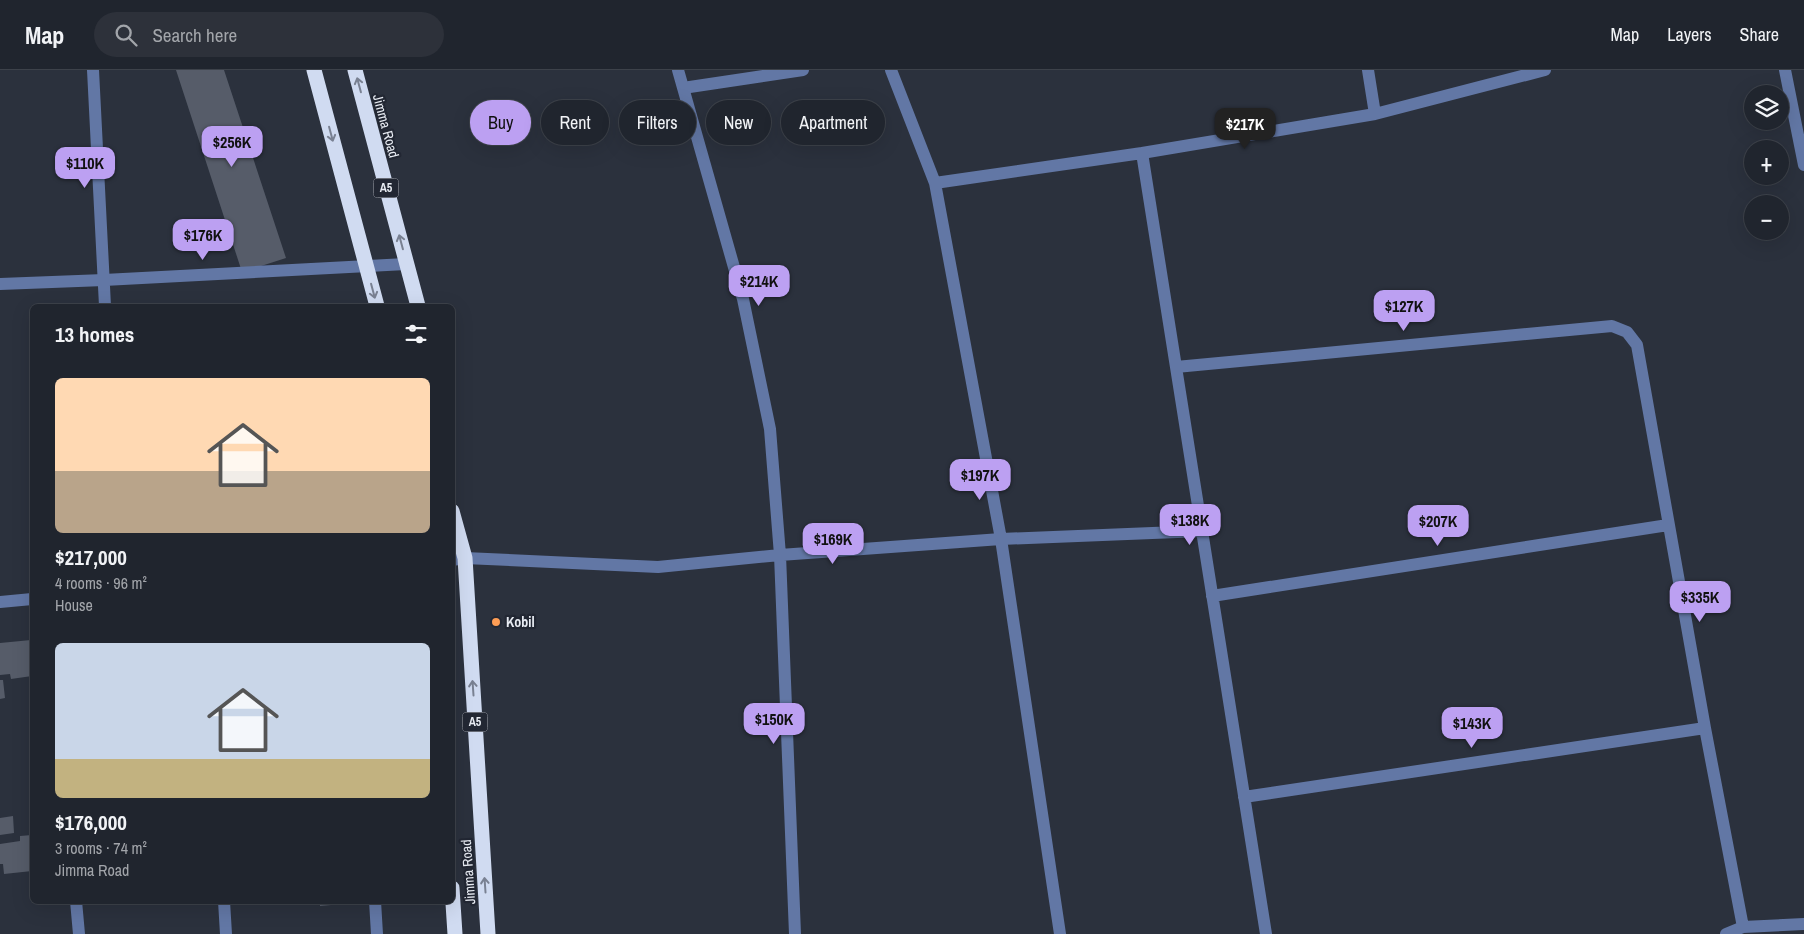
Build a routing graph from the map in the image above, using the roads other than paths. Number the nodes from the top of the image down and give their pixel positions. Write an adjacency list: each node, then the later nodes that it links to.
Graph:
1 (92, 70): 17 (street)
2 (314, 70): 16 (highway, one-way to 16)
3 (355, 70): 15 (highway, Jimma Road / A5, one-way to 3)
4 (678, 70): 10 (street)
5 (803, 70): 10 (street)
6 (891, 70): 14 (street)
7 (1368, 70): 11 (street)
8 (1545, 70): 11 (street)
9 (1784, 70): 13 (street)
10 (683, 88): 27 (street)
11 (1375, 114): 12 (street)
12 (1142, 153): 14 (street); 22 (street)
13 (1804, 165)
14 (935, 183): 26 (street)
15 (406, 264): 16 (street); 21 (highway, Jimma Road / A5)
16 (366, 266): 17 (street); 20 (highway, one-way to 20)
17 (104, 280): 18 (street); 19 (street)
18 (0, 284)
19 (105, 304)
20 (376, 304)
21 (417, 304)
22 (1176, 367): 23 (street); 24 (street)
23 (1668, 525): 29 (street); 32 (street)
24 (1202, 531): 26 (street); 29 (street)
25 (455, 535): 28 (highway, Jimma Road / A5)
26 (1001, 539): 27 (street); 46 (street)
27 (780, 555): 28 (street); 45 (street)
28 (458, 559): 44 (highway, Jimma Road / A5, one-way to 28)
29 (1212, 596): 33 (street)
30 (30, 599): 31 (street)
31 (0, 602)
32 (1705, 728): 33 (street); 39 (street)
33 (1244, 797): 47 (street)
34 (76, 904): 40 (street)
35 (224, 904): 41 (street)
36 (375, 904): 42 (street)
37 (453, 904): 43 (highway)
38 (1804, 924): 39 (street)
39 (1743, 927): 48 (street)
40 (79, 934)
41 (226, 934)
42 (377, 934)
43 (455, 934)
44 (488, 934)
45 (795, 934)
46 (1060, 934)
47 (1266, 934)
48 (1726, 934)

